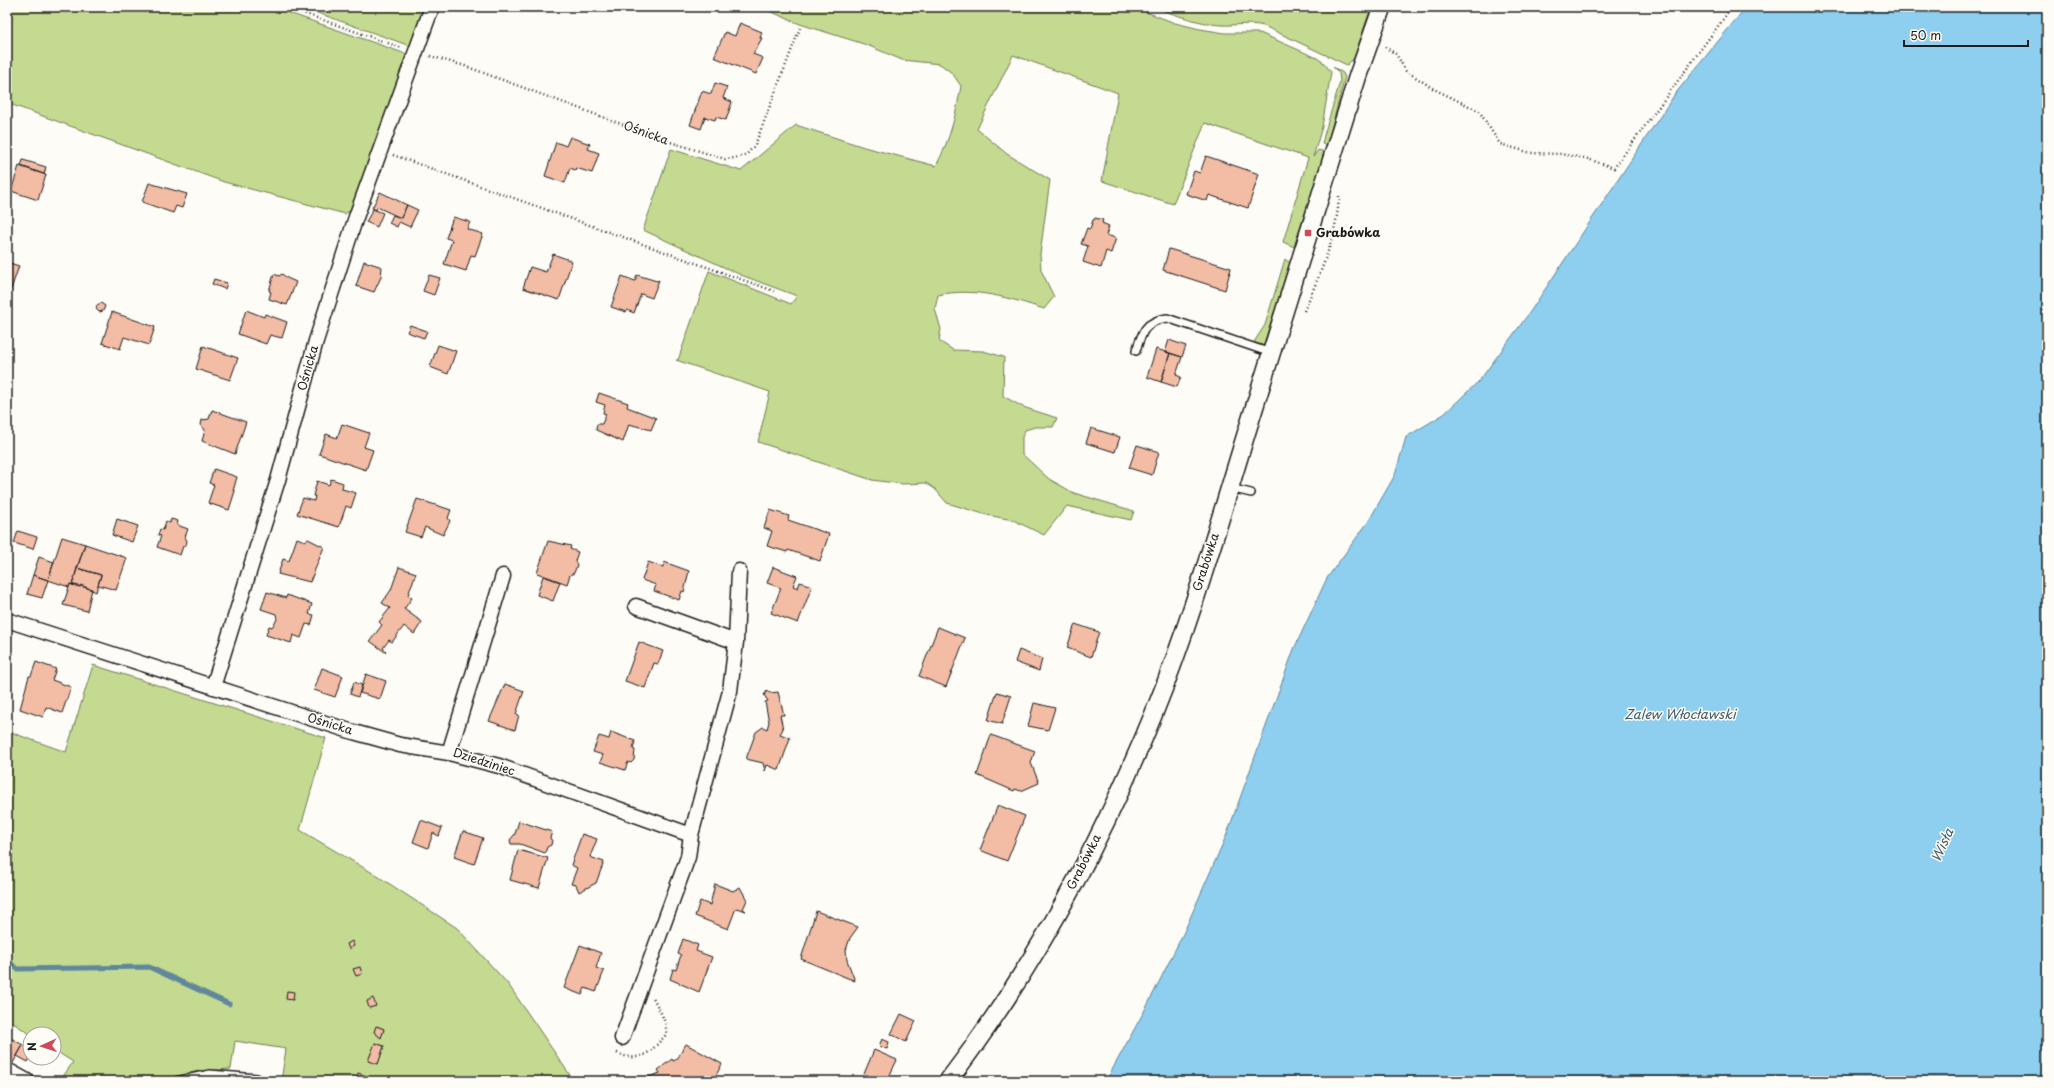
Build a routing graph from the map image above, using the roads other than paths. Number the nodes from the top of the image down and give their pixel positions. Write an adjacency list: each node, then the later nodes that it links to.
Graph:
1 (432, 7): 12 (street, Ośnicka)
2 (1382, 7): 4 (street, Grabówka)
3 (1136, 351): 4 (lane)
4 (1271, 353): 5 (street, Grabówka)
5 (1229, 488): 6 (lane); 20 (street, Grabówka)
6 (1251, 493)
7 (739, 571): 11 (street)
8 (503, 576): 13 (street, Dziedziniec)
9 (636, 606): 11 (street)
10 (7, 620): 12 (street, Ośnicka)
11 (736, 642): 14 (street)
12 (213, 687): 13 (street, Ośnicka)
13 (449, 752): 14 (street, Dziedziniec)
14 (691, 835): 15 (street)
15 (622, 1038)
16 (7, 1070): 18 (street)
17 (257, 1078): 19 (lane)
18 (27, 1081)
19 (176, 1081)
20 (948, 1081)

